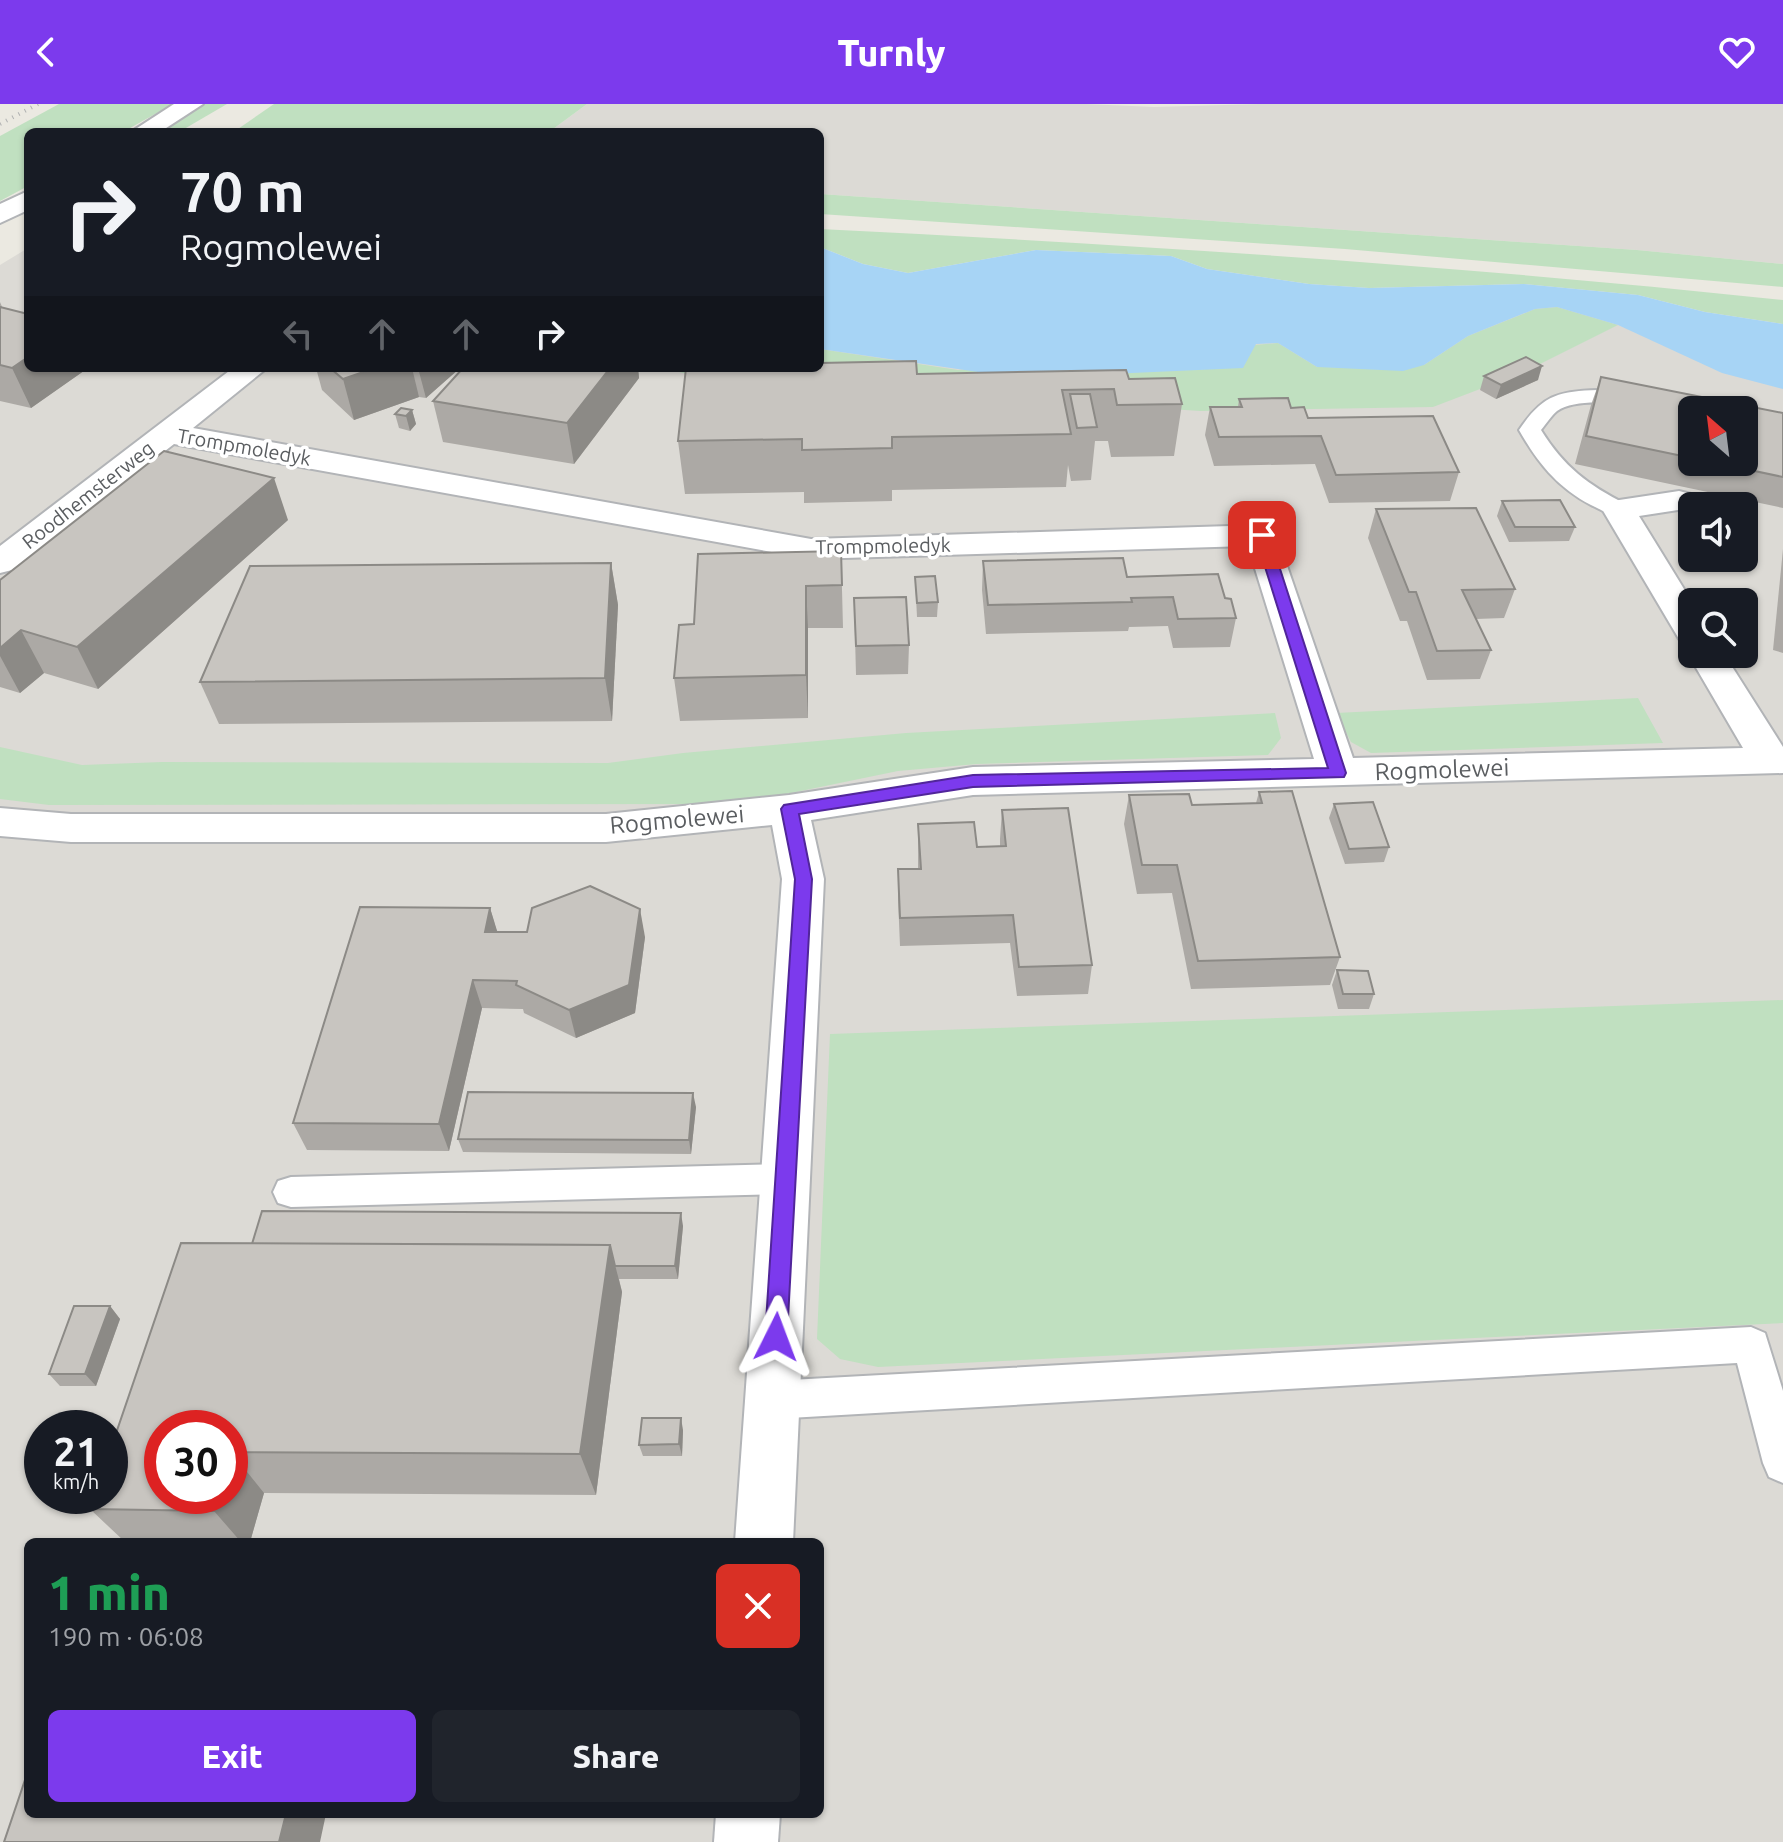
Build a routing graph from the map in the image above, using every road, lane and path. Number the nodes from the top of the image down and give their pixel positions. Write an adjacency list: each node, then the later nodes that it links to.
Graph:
1 (191, 104): 2 (street)
2 (150, 128)
3 (24, 201): 4 (street)
4 (0, 215)
5 (247, 372): 7 (street, Roodhemsterweg)
6 (1678, 407): 9 (lane)
7 (167, 433): 10 (street, Roodhemsterweg); 14 (street, Trompmoledyk)
8 (1678, 501): 9 (street)
9 (1618, 509): 11 (street)
10 (0, 563)
11 (1678, 608)
12 (1715, 668): 13 (street)
13 (1777, 760): 14 (street, Rogmolewei)
14 (1338, 773): 15 (street, Rogmolewei)
15 (789, 809): 16 (street, Rogmolewei); 17 (street)
16 (0, 822)
17 (786, 1179): 18 (lane); 19 (street)
18 (291, 1192)
19 (772, 1400): 20 (lane); 22 (street)
20 (1778, 1422): 21 (lane)
21 (1783, 1463)
22 (764, 1538)
23 (748, 1818): 24 (street)
24 (746, 1842)

